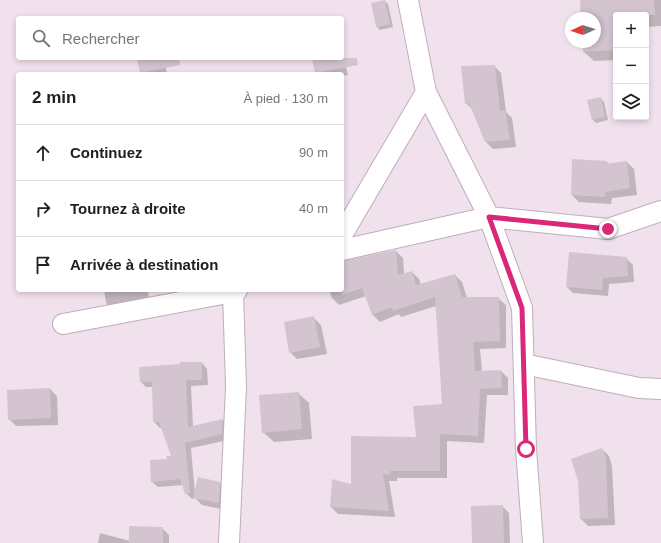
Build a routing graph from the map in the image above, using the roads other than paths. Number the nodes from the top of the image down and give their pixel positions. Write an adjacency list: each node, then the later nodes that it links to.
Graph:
1 (408, 0): 2 (street)
2 (426, 92): 4 (street); 5 (street)
3 (661, 211): 4 (street)
4 (489, 217): 6 (street); 10 (street)
5 (344, 232)
6 (344, 250)
7 (230, 292): 9 (street)
8 (235, 292): 12 (street)
9 (64, 324)
10 (524, 364): 11 (street); 13 (street)
11 (661, 389)
12 (229, 543)
13 (533, 543)

